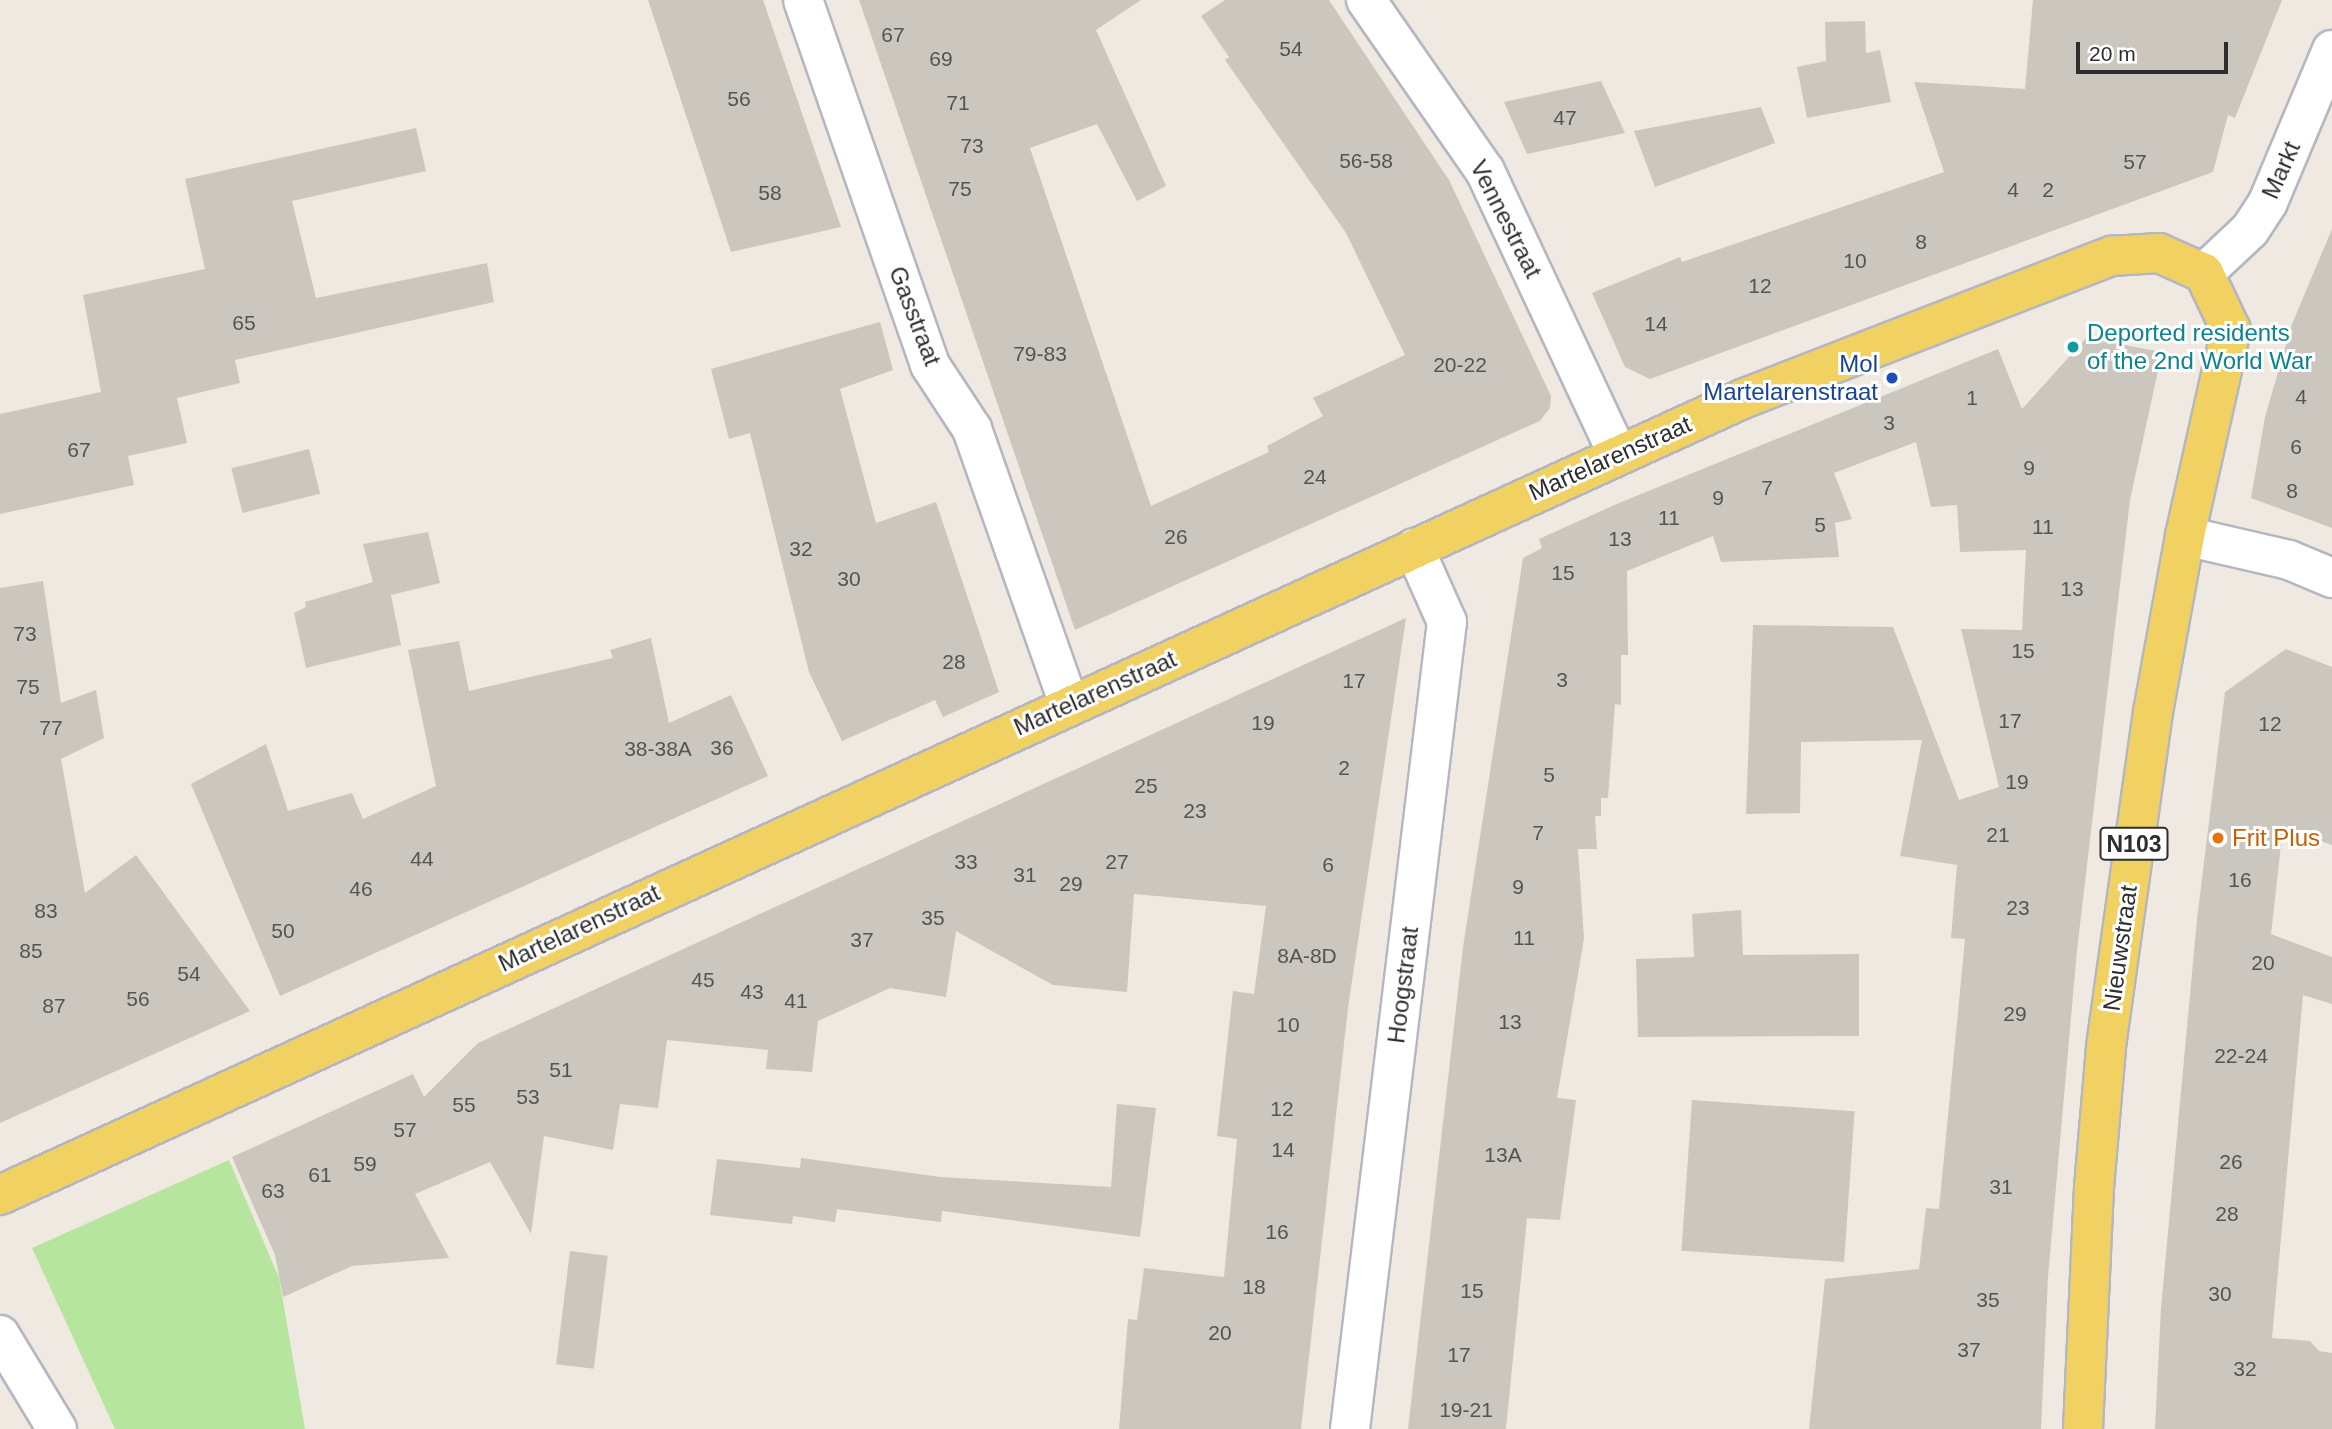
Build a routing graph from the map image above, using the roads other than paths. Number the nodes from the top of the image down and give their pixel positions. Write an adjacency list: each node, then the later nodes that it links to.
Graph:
1 (803, 0): 9 (street, Gasstraat)
2 (1366, 0): 5 (street, Vennestraat)
3 (2332, 50): 4 (street, Markt)
4 (2204, 273): 5 (main road, Martelarenstraat); 6 (main road, Nieuwstraat / N103)
5 (1618, 455): 7 (main road, Martelarenstraat)
6 (2185, 536): 8 (street); 14 (main road, Nieuwstraat / N103)
7 (1414, 548): 9 (main road, Martelarenstraat); 13 (street, Hoogstraat)
8 (2332, 578)
9 (1069, 705): 10 (main road, Martelarenstraat)
10 (0, 1195)
11 (0, 1335): 12 (street)
12 (57, 1429)
13 (1350, 1429)
14 (2083, 1429)

